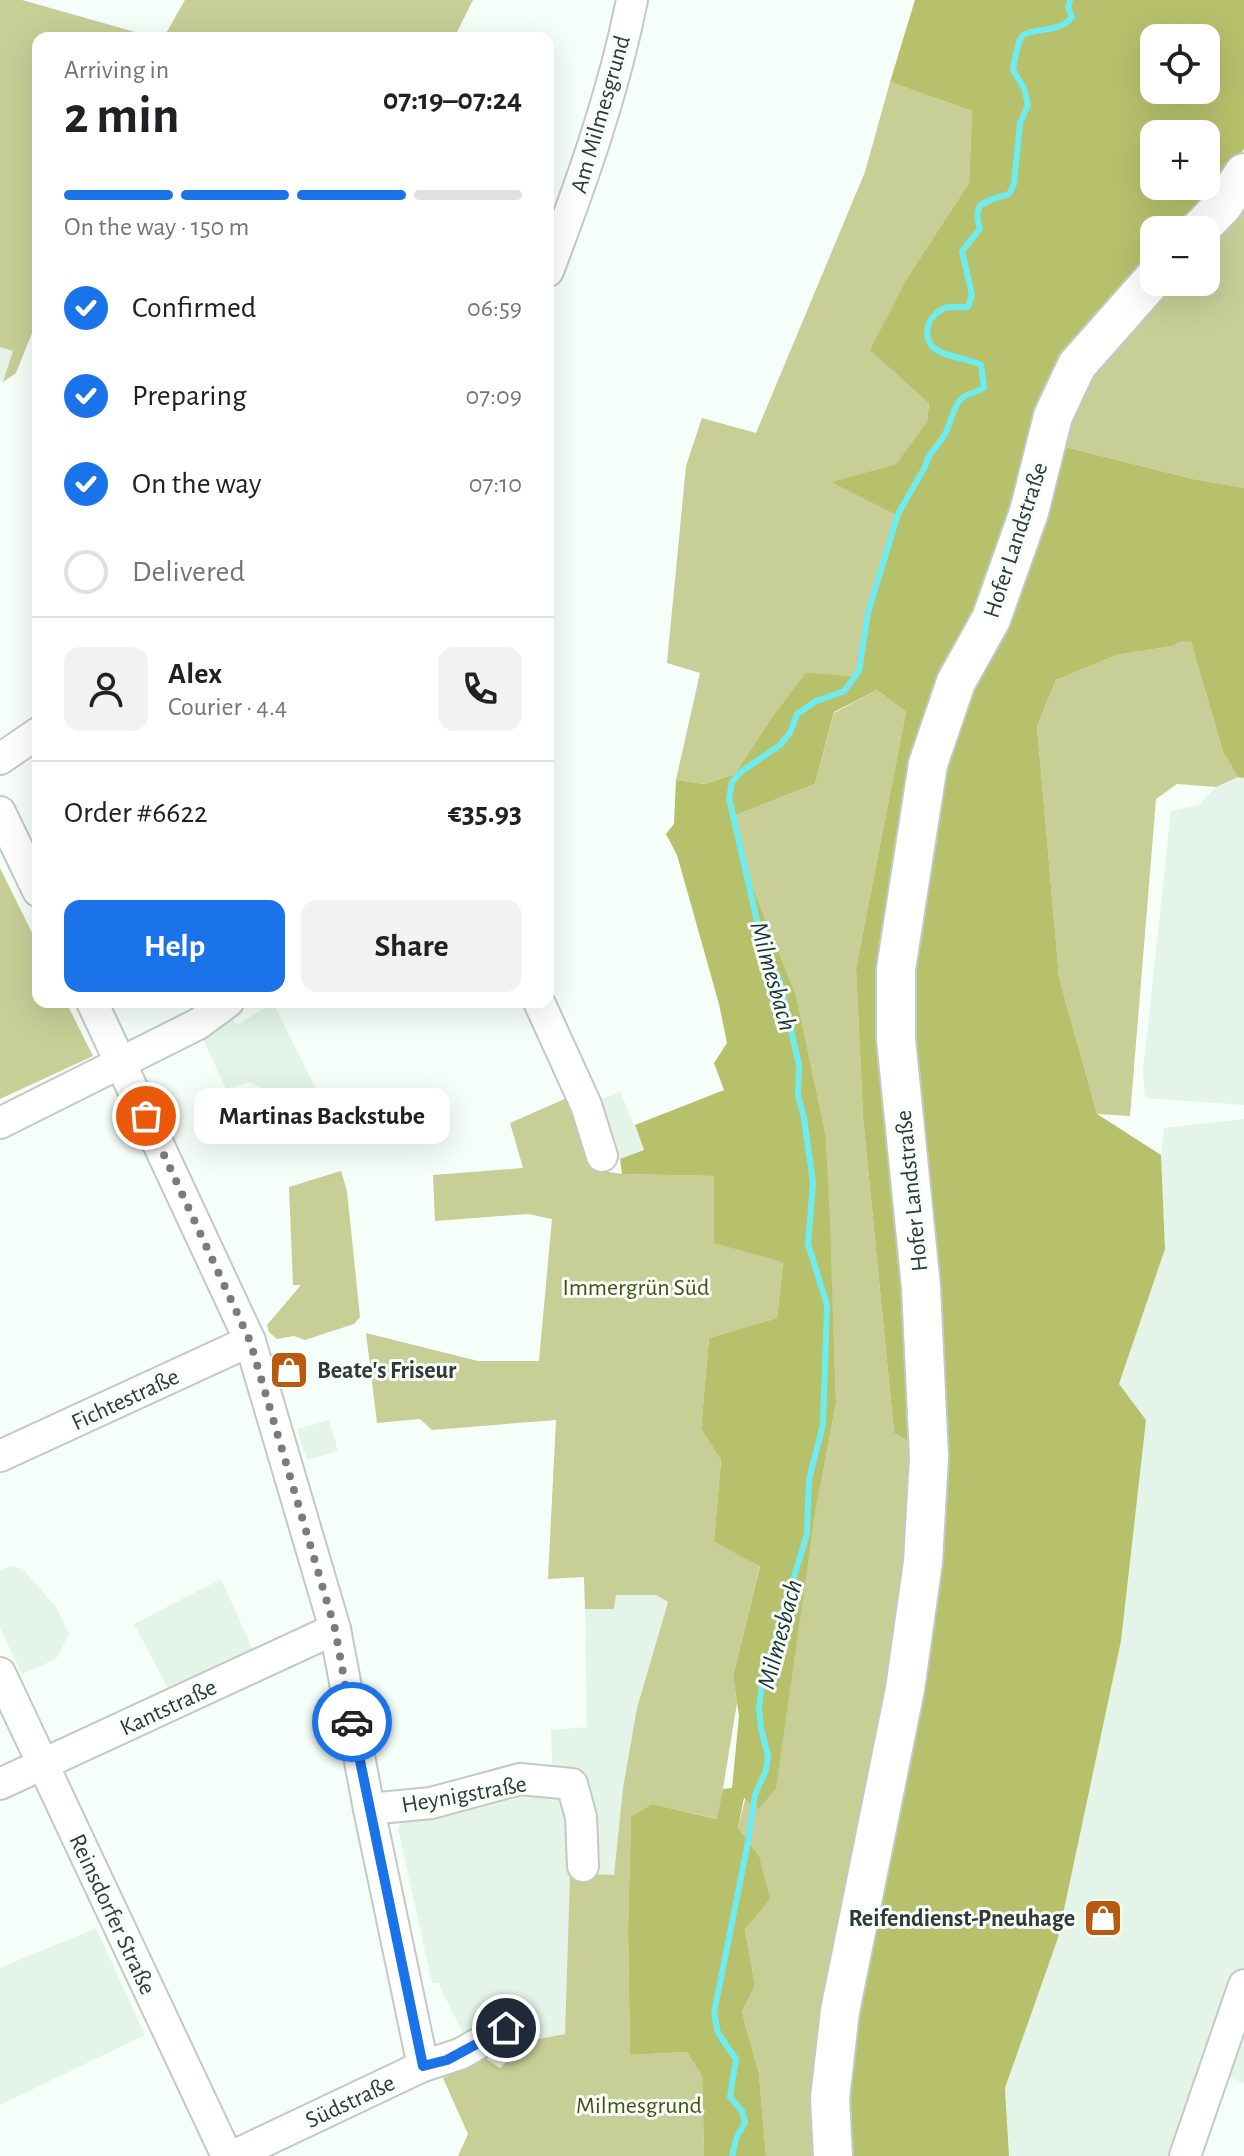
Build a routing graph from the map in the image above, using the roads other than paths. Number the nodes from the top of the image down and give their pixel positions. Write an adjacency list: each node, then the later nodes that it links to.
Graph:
1 (632, 0): 4 (street, Am Milmesgrund)
2 (1244, 173): 3 (main road)
3 (1212, 216)
4 (554, 255)
5 (1140, 294): 28 (main road, Hofer Landstraße)
6 (32, 737): 7 (street)
7 (0, 759)
8 (0, 812): 9 (street)
9 (32, 879)
10 (95, 1008): 13 (street)
11 (220, 1008): 13 (street)
12 (542, 1008): 15 (street)
13 (122, 1064): 14 (street); 16 (street)
14 (0, 1123)
15 (602, 1156)
16 (250, 1341): 17 (street, Fichtestraße); 18 (street)
17 (0, 1456)
18 (335, 1629): 20 (street, Kantstraße); 22 (street)
19 (0, 1673): 20 (street, Reinsdorfer Straße)
20 (42, 1764): 21 (street, Kantstraße); 27 (street, Reinsdorfer Straße)
21 (0, 1784)
22 (369, 1809): 23 (street, Heynigstraße); 26 (street)
23 (583, 1866)
24 (1244, 1985): 29 (street)
25 (506, 2028): 26 (street, Südstraße)
26 (423, 2066): 27 (street, Südstraße)
27 (230, 2156)
28 (833, 2156)
29 (1185, 2156)

